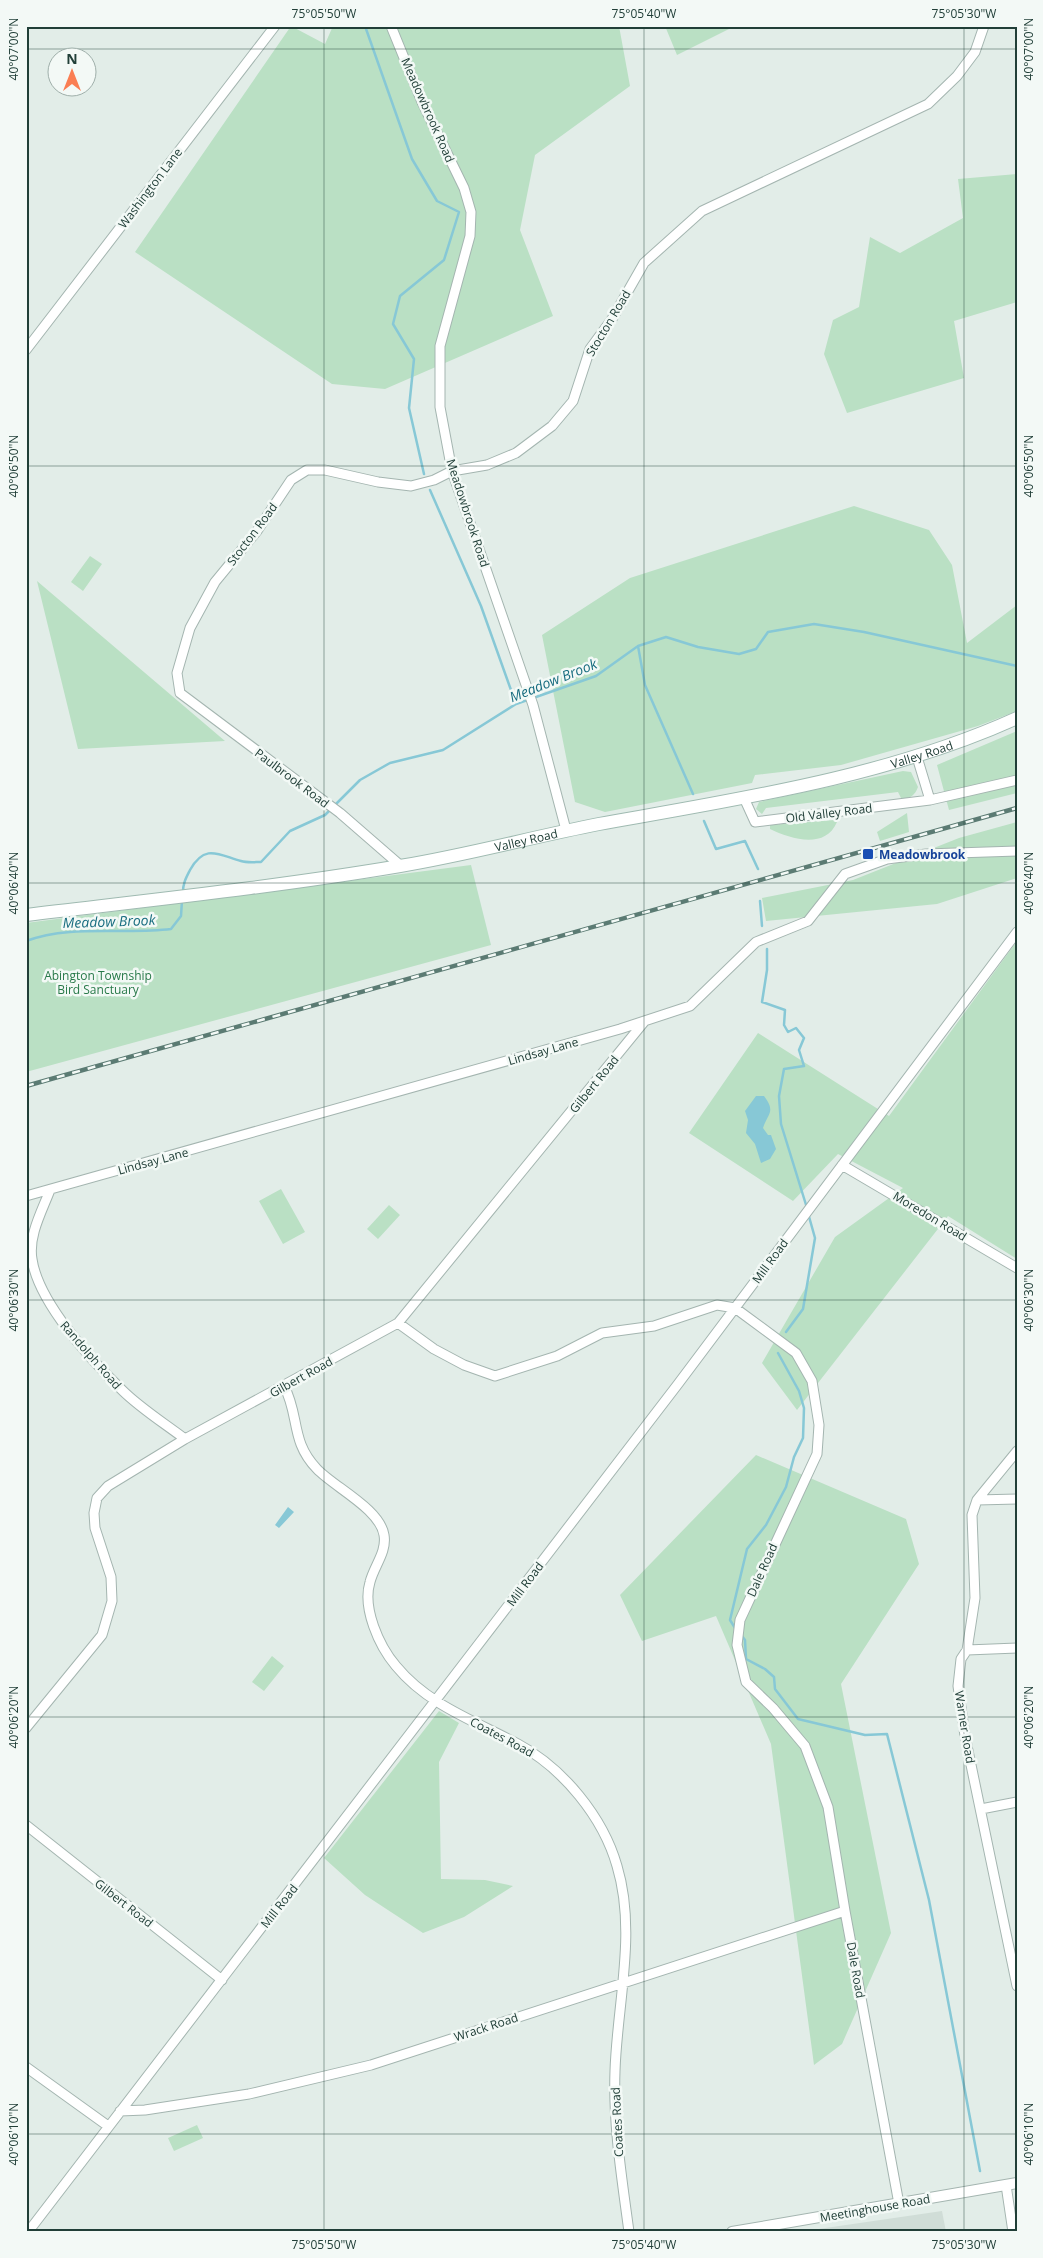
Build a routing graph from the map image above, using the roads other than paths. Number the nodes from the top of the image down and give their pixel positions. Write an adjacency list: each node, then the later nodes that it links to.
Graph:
1 (274, 26): 4 (street, Washington Lane)
2 (391, 26): 5 (street, Meadowbrook Road)
3 (984, 26): 5 (street, Stocton Road)
4 (26, 350)
5 (452, 471): 6 (street, Stocton Road); 12 (street, Meadowbrook Road)
6 (180, 693): 14 (street, Paulbrook Road)
7 (1017, 718): 8 (main road, Valley Road)
8 (917, 757): 10 (main road, Valley Road); 11 (street)
9 (1017, 780): 11 (street, Old Valley Road)
10 (744, 798): 11 (street, Old Valley Road); 12 (main road, Valley Road)
11 (930, 800)
12 (566, 830): 14 (main road, Valley Road)
13 (1017, 851): 17 (street, Lindsay Lane)
14 (402, 866): 15 (main road, Valley Road)
15 (26, 915)
16 (1017, 932): 18 (street, Mill Road)
17 (644, 1022): 19 (street, Lindsay Lane); 23 (street, Gilbert Road)
18 (842, 1164): 21 (street, Moredon Road); 22 (street, Mill Road)
19 (50, 1190): 20 (street, Lindsay Lane); 25 (street, Randolph Road)
20 (26, 1196)
21 (1017, 1268)
22 (736, 1308): 23 (street); 31 (street, Mill Road); 36 (street, Dale Road)
23 (398, 1323): 24 (street, Gilbert Road)
24 (284, 1386): 25 (street, Gilbert Road); 31 (street, Coates Road)
25 (185, 1439): 32 (street, Gilbert Road)
26 (1017, 1451): 27 (street, Warner Road)
27 (977, 1500): 28 (street); 30 (street, Warner Road)
28 (1017, 1500)
29 (1017, 1648): 30 (street)
30 (967, 1650): 34 (street, Warner Road)
31 (436, 1702): 37 (street, Mill Road); 38 (street, Coates Road)
32 (26, 1728)
33 (1017, 1802): 34 (street)
34 (981, 1810): 39 (street, Warner Road)
35 (26, 1825): 37 (street, Gilbert Road)
36 (845, 1911): 38 (street, Wrack Road); 45 (street, Dale Road)
37 (222, 1980): 41 (street, Mill Road)
38 (622, 1982): 41 (street, Wrack Road); 47 (street, Coates Road)
39 (1017, 1986)
40 (26, 2067): 42 (street)
41 (120, 2111): 42 (street, Mill Road)
42 (108, 2126): 46 (street, Mill Road)
43 (1017, 2183): 44 (street, Meetinghouse Road)
44 (1006, 2185): 45 (street, Meetinghouse Road); 49 (street)
45 (899, 2204): 48 (street, Meetinghouse Road)
46 (28, 2232)
47 (629, 2232)
48 (732, 2232)
49 (1013, 2232)

